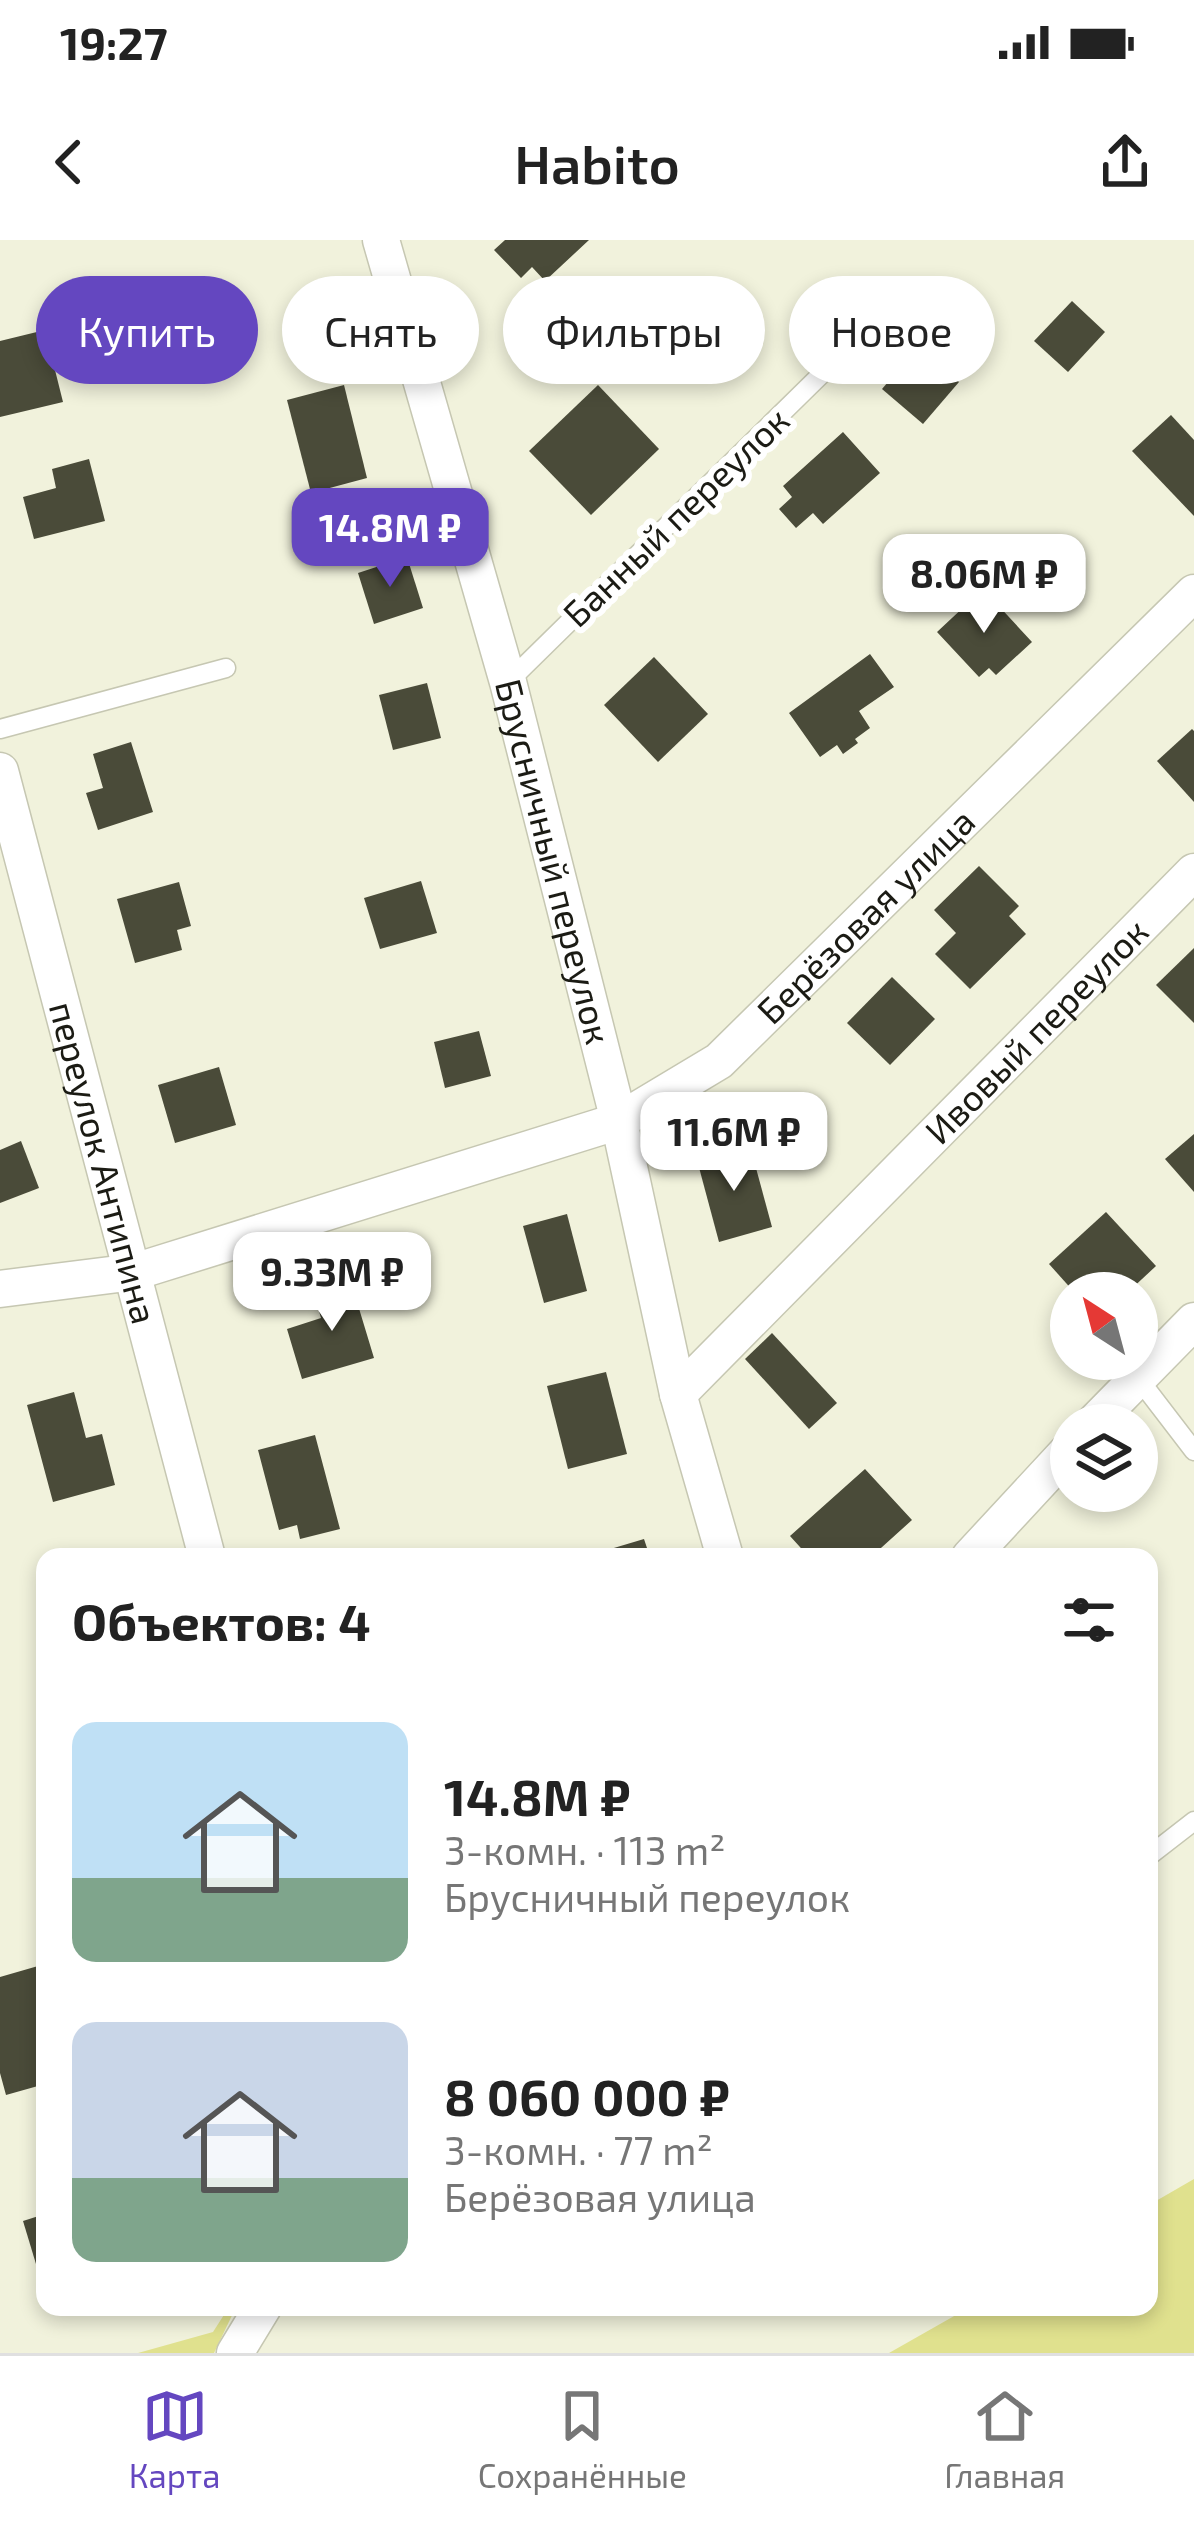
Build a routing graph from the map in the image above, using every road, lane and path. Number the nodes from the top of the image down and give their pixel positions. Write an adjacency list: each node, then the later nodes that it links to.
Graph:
1 (380, 240): 5 (street, Брусничный переулок)
2 (811, 384): 5 (lane, Банный переулок)
3 (1194, 593): 9 (street, Берёзовая улица)
4 (226, 668): 6 (lane)
5 (508, 682): 9 (street, Брусничный переулок)
6 (0, 729)
7 (0, 771): 10 (street, переулок Антипина)
8 (1194, 872): 16 (street, Ивовый переулок)
9 (619, 1121): 10 (street, Берёзовая улица); 16 (street, Брусничный переулок)
10 (134, 1272): 11 (street, Берёзовая улица); 20 (street, переулок Антипина)
11 (0, 1289)
12 (1194, 1321): 13 (street)
13 (1158, 1358)
14 (1136, 1380): 17 (street)
15 (1140, 1380): 18 (lane)
16 (678, 1394): 21 (street, Брусничный переулок)
17 (1113, 1404)
18 (1194, 1451)
19 (1050, 1471): 22 (street)
20 (205, 1548)
21 (722, 1548)
22 (978, 1548)
23 (1194, 1821): 24 (lane)
24 (1158, 1849)
25 (258, 2316): 26 (street)
26 (235, 2353)

